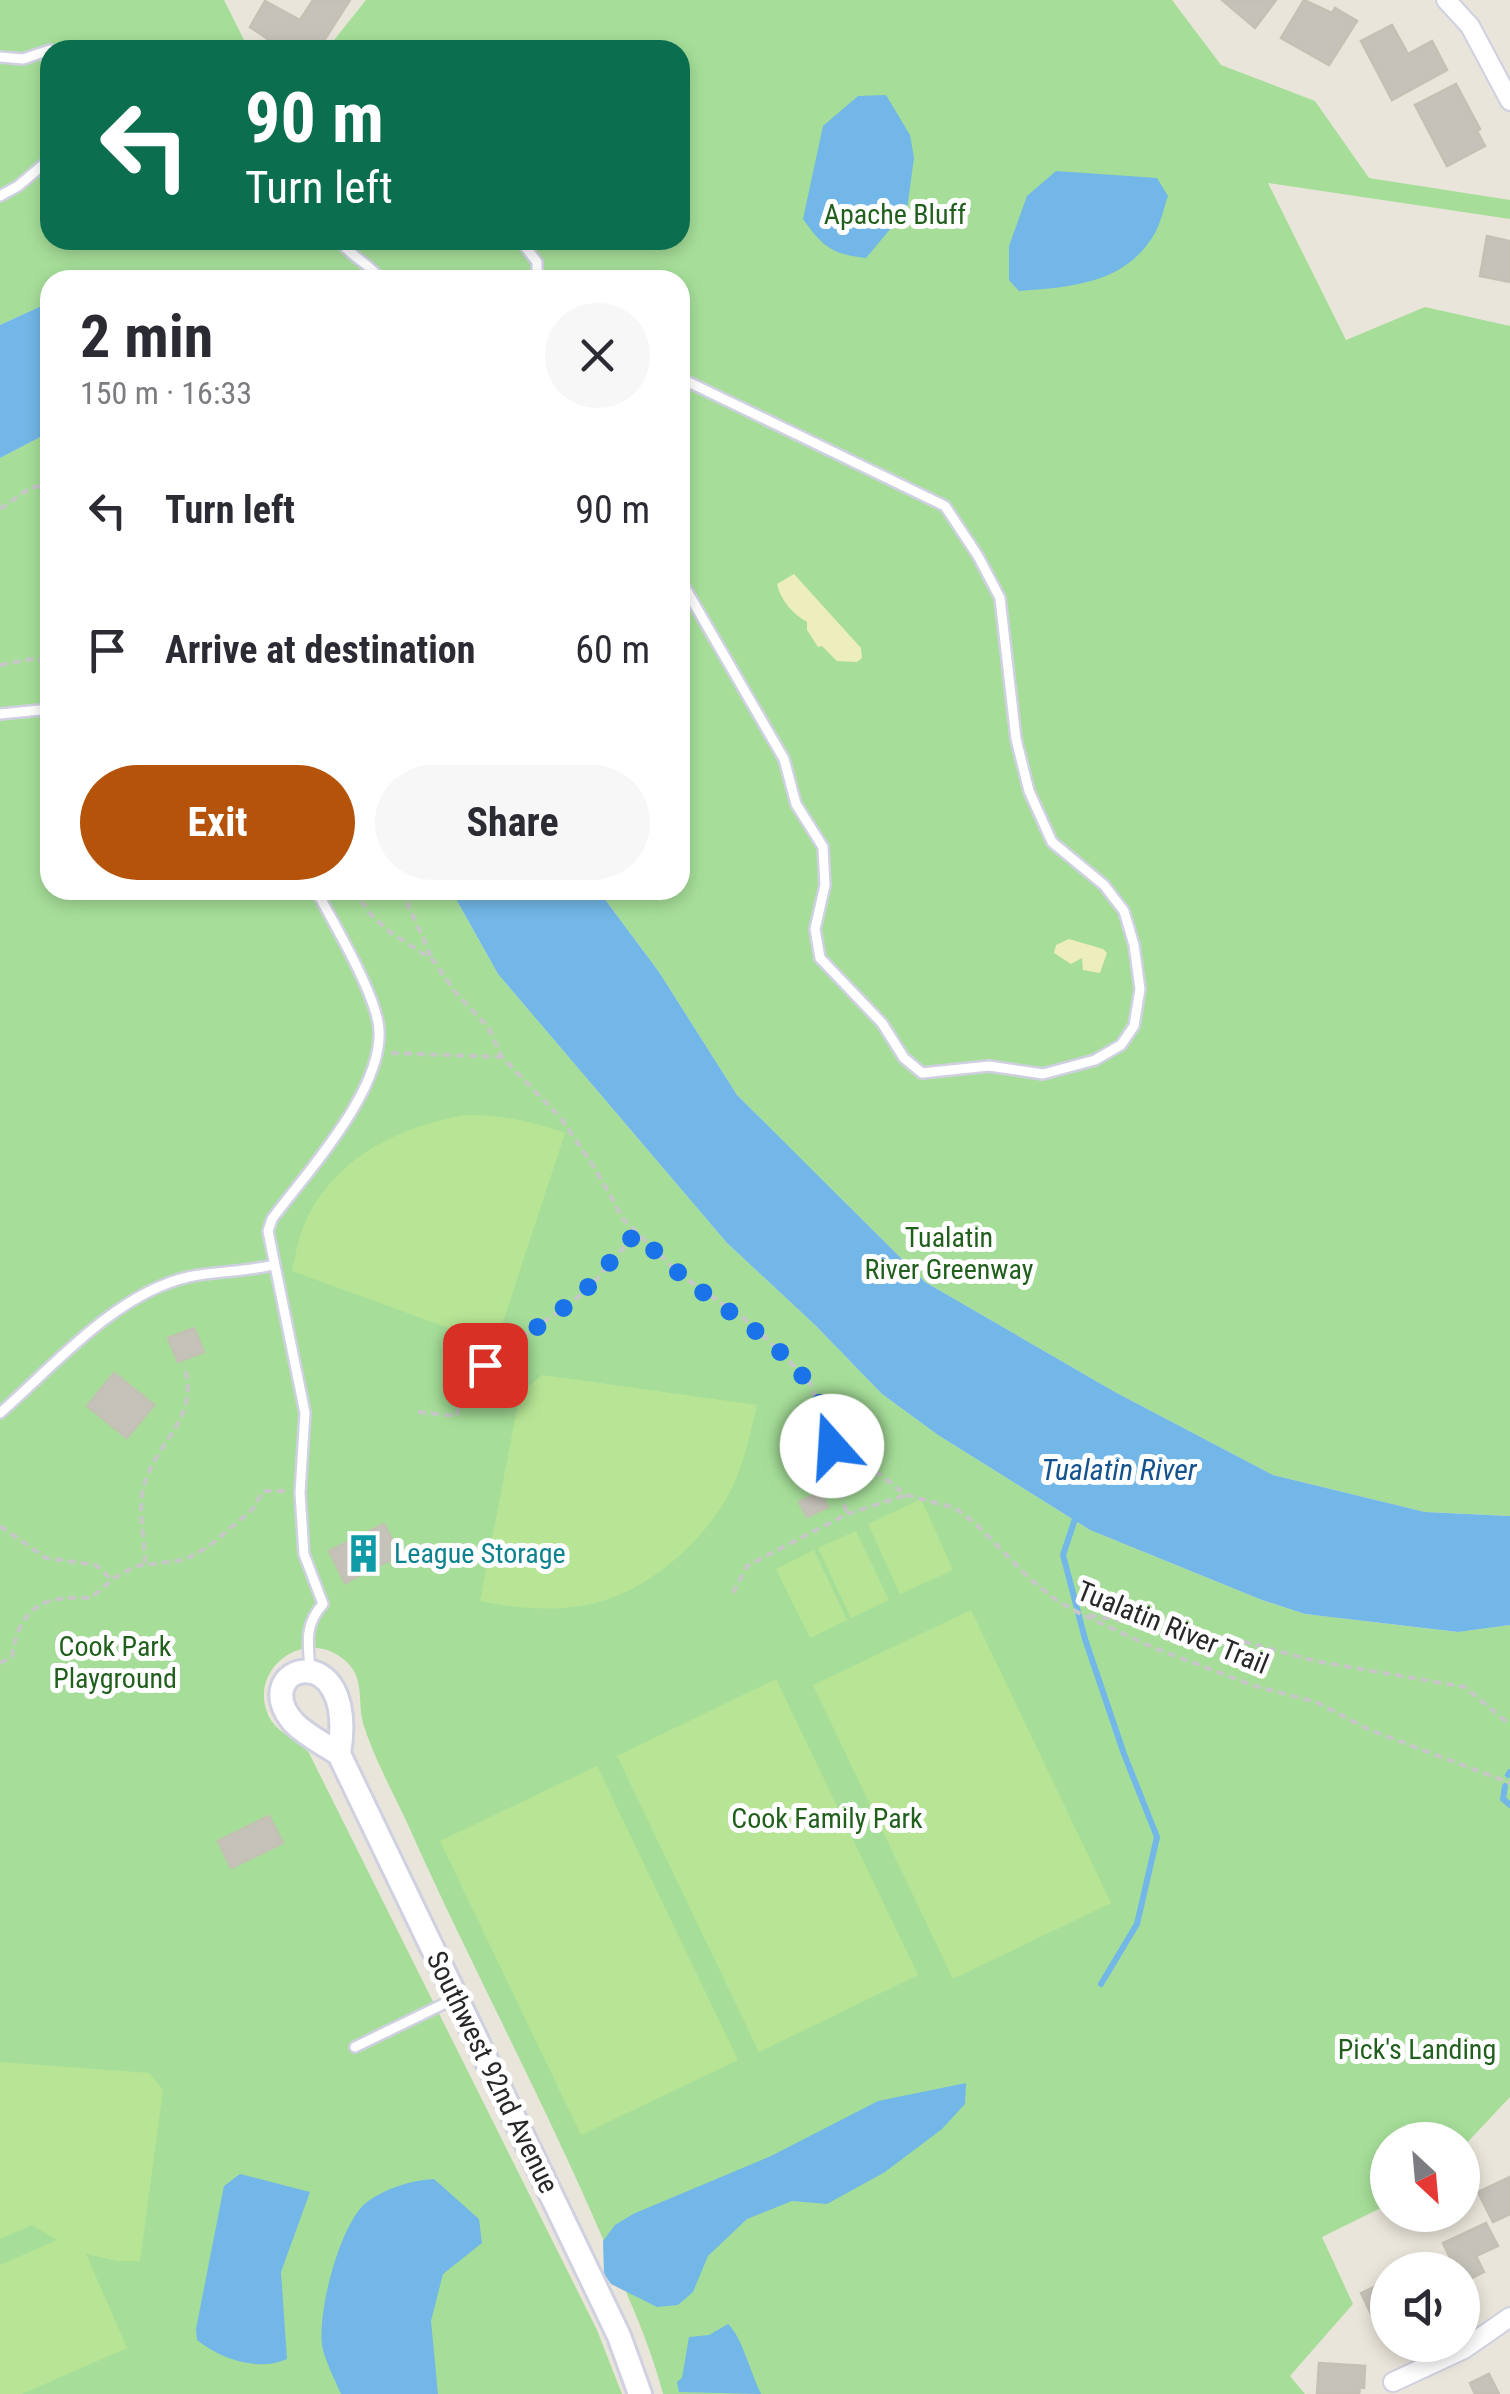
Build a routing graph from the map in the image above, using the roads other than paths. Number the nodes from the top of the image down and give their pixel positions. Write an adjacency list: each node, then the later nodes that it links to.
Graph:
1 (1446, 0): 4 (street)
2 (40, 53): 3 (lane)
3 (0, 56)
4 (1510, 101)
5 (40, 167): 6 (lane)
6 (0, 196)
7 (347, 250): 8 (lane)
8 (374, 270)
9 (690, 383): 10 (lane)
10 (690, 595)
11 (40, 710): 12 (lane)
12 (0, 714)
13 (321, 900): 14 (lane)
14 (274, 1265): 15 (lane); 16 (lane)
15 (0, 1414)
16 (310, 1669): 17 (street, Southwest 92nd Avenue); 17 (street, Southwest 92nd Avenue)
17 (339, 1754): 18 (street, Southwest 92nd Avenue)
18 (458, 1996): 19 (lane); 22 (street, Southwest 92nd Avenue)
19 (355, 2048)
20 (1510, 2317): 21 (street)
21 (1393, 2382)
22 (640, 2394)

